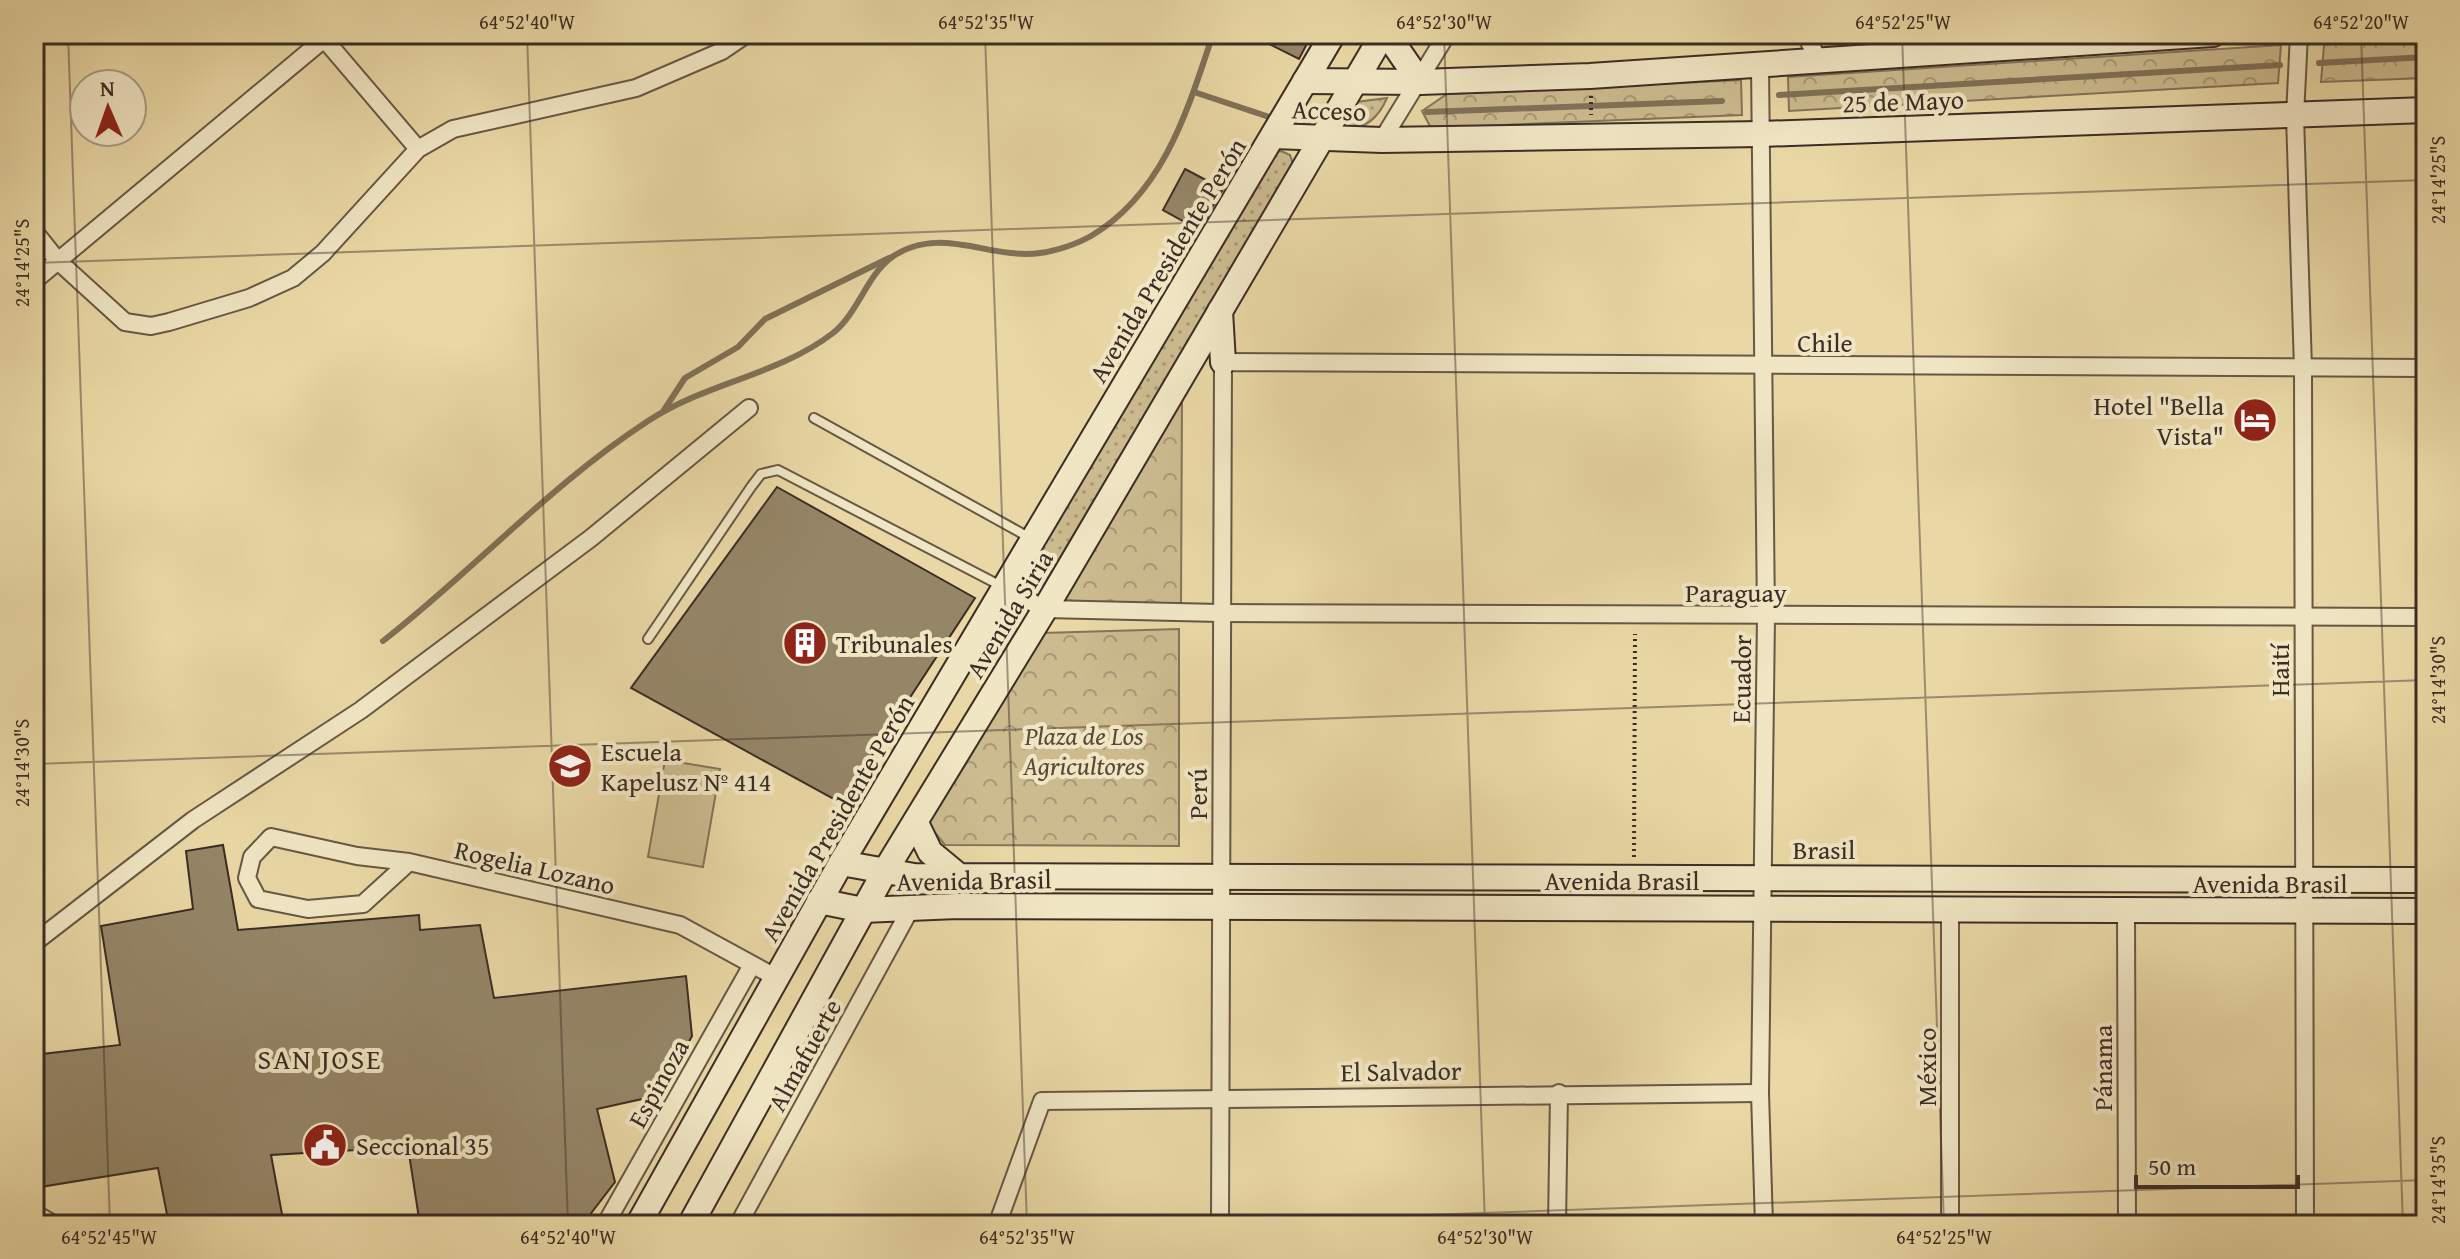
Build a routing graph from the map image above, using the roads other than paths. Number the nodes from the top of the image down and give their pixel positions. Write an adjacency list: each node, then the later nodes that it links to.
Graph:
1 (747, 34): 20 (street)
2 (1333, 34): 11 (street)
3 (1385, 34): 12 (street, Avenida Siria); 13 (street)
4 (1447, 34): 13 (street)
5 (1805, 34): 9 (street)
6 (2213, 34): 9 (street, 25 de Mayo)
7 (325, 36): 20 (street); 22 (street)
8 (2298, 42): 15 (street, Haití)
9 (1819, 61): 10 (street, 25 de Mayo)
10 (1760, 75): 13 (street, 25 de Mayo); 16 (street, Ecuador)
11 (1305, 81): 12 (street, Acceso); 17 (street, Avenida Presidente Perón)
12 (1353, 82): 13 (street, Acceso); 18 (street, Avenida Siria)
13 (1420, 82): 19 (street)
14 (2426, 110): 15 (street, 25 de Mayo)
15 (2295, 116): 16 (street, 25 de Mayo); 27 (street, Haití)
16 (1761, 124): 19 (street, 25 de Mayo); 26 (street, Ecuador)
17 (1273, 136): 18 (street, Acceso); 31 (street, Avenida Presidente Perón)
18 (1322, 138): 19 (street, Acceso); 24 (street, Avenida Siria)
19 (1382, 140)
20 (418, 149): 22 (street)
21 (34, 231): 22 (street)
22 (58, 261): 23 (street)
23 (34, 281)
24 (1220, 311): 25 (street); 33 (street, Avenida Siria)
25 (1223, 362): 26 (street, Chile); 34 (street, Perú)
26 (1765, 366): 27 (street, Chile); 35 (street, Ecuador)
27 (2303, 368): 28 (street, Chile); 36 (street, Haití)
28 (2426, 368)
29 (749, 408): 57 (street)
30 (814, 418): 31 (lane)
31 (1033, 539): 32 (street, Avenida Presidente Perón)
32 (1004, 588): 33 (street); 38 (lane); 41 (street, Avenida Presidente Perón)
33 (1045, 609): 34 (street, Paraguay); 39 (street, Avenida Siria)
34 (1220, 613): 35 (street, Paraguay); 44 (street, Perú)
35 (1766, 616): 36 (street, Paraguay); 45 (street, Ecuador)
36 (2303, 617): 37 (street, Paraguay); 47 (street, Haití)
37 (2426, 617)
38 (648, 639)
39 (916, 823): 42 (street, Avenida Siria); 43 (street)
40 (409, 862): 40 (street, Rogelia Lozano); 58 (street, Rogelia Lozano)
41 (841, 863): 42 (street, Avenida Brasil); 48 (street, Avenida Presidente Perón)
42 (885, 871): 43 (street, Avenida Brasil); 52 (street, Avenida Siria)
43 (959, 876): 44 (street, Avenida Brasil)
44 (1222, 876): 45 (street, Brasil); 49 (street, Perú)
45 (1762, 876): 47 (street, Brasil); 51 (street, Ecuador)
46 (2426, 880): 47 (street, Brasil)
47 (2304, 881): 55 (street, Haití)
48 (819, 901): 52 (street, Avenida Brasil); 59 (street, Avenida Presidente Perón)
49 (1221, 907): 50 (street, Avenida Brasil); 51 (street, Avenida Brasil); 62 (street, Perú)
50 (911, 908): 52 (street, Avenida Brasil); 68 (street, Almafuerte)
51 (1762, 909): 53 (street, Avenida Brasil); 61 (street, Ecuador)
52 (863, 910): 67 (street, Avenida Siria)
53 (1950, 910): 54 (street, Avenida Brasil); 73 (street, México)
54 (2126, 910): 55 (street, Avenida Brasil); 74 (street, Pánama)
55 (2304, 911): 56 (street, Avenida Brasil); 75 (street, Haití)
56 (2426, 911)
57 (34, 943)
58 (752, 965): 59 (street, Rogelia Lozano); 65 (street, Espinoza)
59 (777, 978): 66 (street, Avenida Presidente Perón)
60 (1559, 1093): 61 (street, El Salvador); 62 (street, El Salvador); 71 (street)
61 (1760, 1093): 72 (street, Ecuador)
62 (1221, 1098): 69 (street, El Salvador); 70 (street, Perú)
63 (34, 1213): 64 (street)
64 (55, 1225)
65 (605, 1225)
66 (638, 1225)
67 (690, 1225)
68 (738, 1225)
69 (997, 1225)
70 (1220, 1225)
71 (1557, 1225)
72 (1764, 1225)
73 (1950, 1225)
74 (2127, 1225)
75 (2305, 1225)

